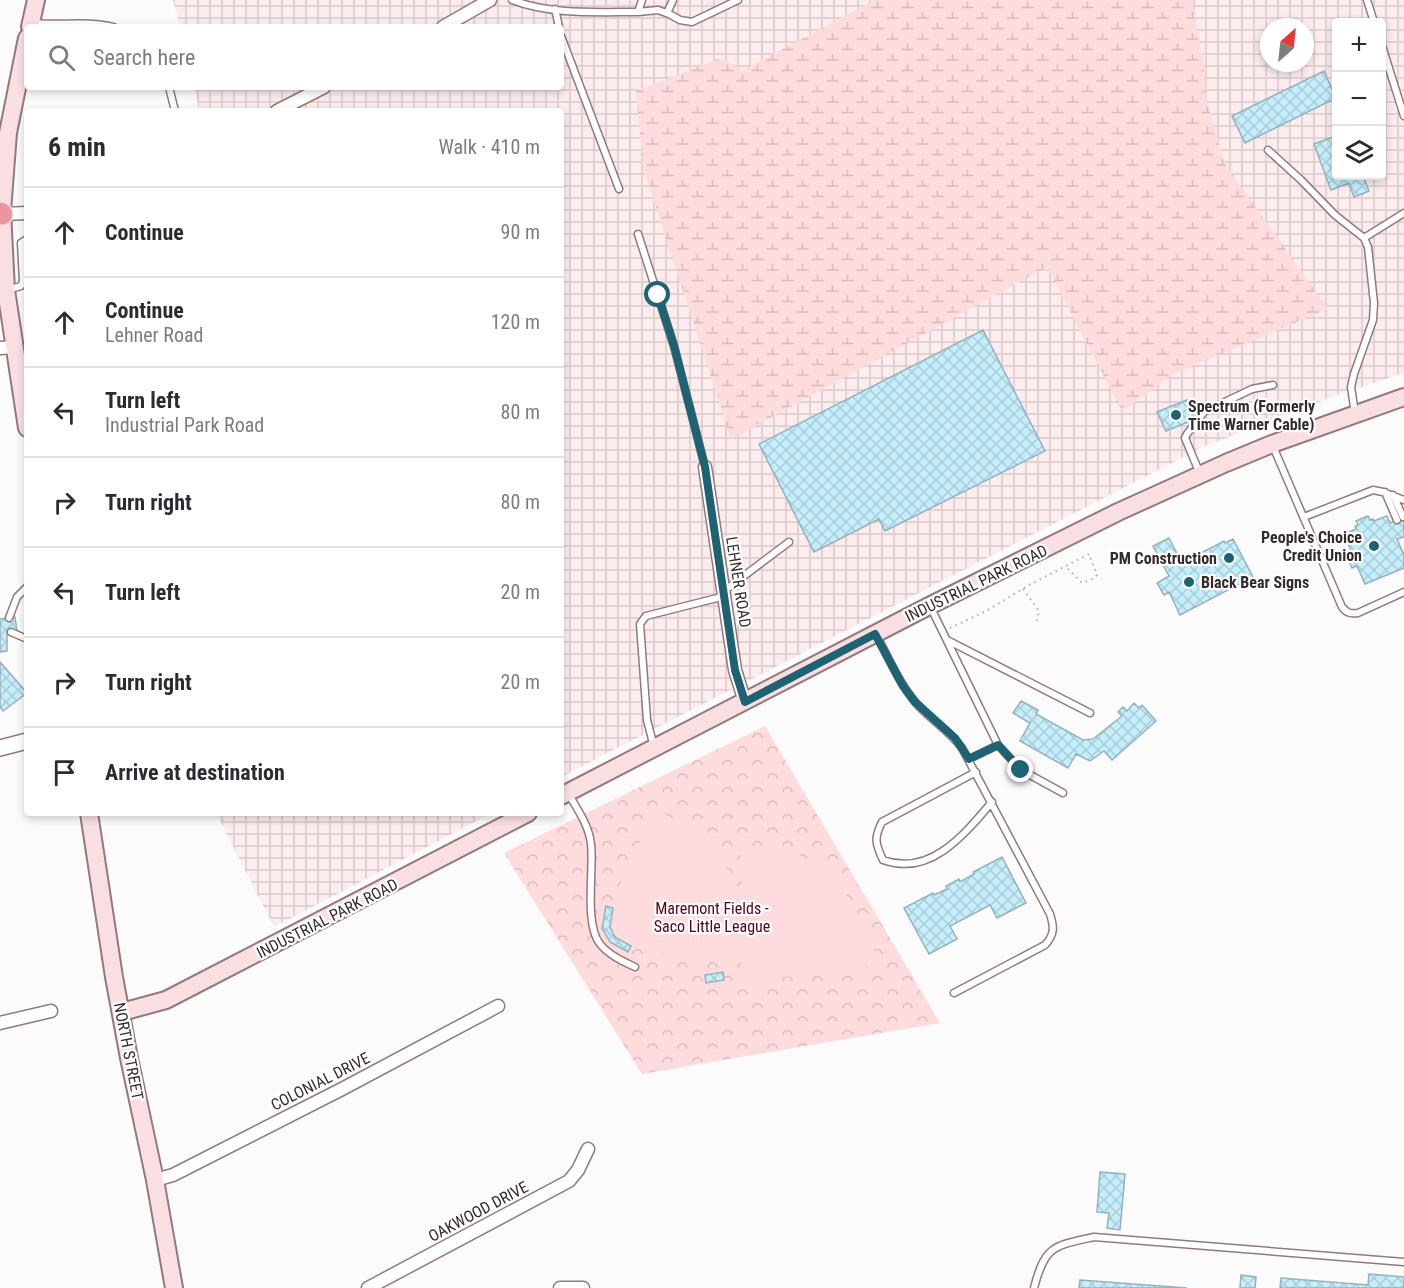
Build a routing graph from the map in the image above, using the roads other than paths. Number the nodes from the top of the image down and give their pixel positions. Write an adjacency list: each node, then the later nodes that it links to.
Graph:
1 (36, 0): 12 (main road)
2 (490, 0): 13 (street)
3 (512, 0): 8 (lane)
4 (642, 0): 9 (lane)
5 (673, 0): 10 (lane)
6 (738, 0): 10 (lane)
7 (1367, 0): 11 (lane)
8 (555, 9): 9 (lane); 14 (lane)
9 (638, 12): 10 (lane)
10 (667, 13)
11 (1373, 18)
12 (30, 24)
13 (448, 24)
14 (558, 24)
15 (564, 44): 24 (lane)
16 (24, 55): 25 (main road)
17 (1386, 59): 22 (lane)
18 (170, 90): 20 (lane)
19 (318, 90): 21 (street)
20 (174, 108)
21 (283, 108)
22 (1404, 116)
23 (1268, 150): 29 (lane)
24 (619, 189)
25 (1, 212): 26 (street); 31 (main road)
26 (24, 213)
27 (1404, 213): 29 (lane)
28 (638, 234): 38 (lane)
29 (1364, 237): 36 (lane)
30 (24, 241): 31 (lane)
31 (3, 290): 32 (main road)
32 (15, 352): 35 (main road)
33 (1273, 386): 39 (lane)
34 (1404, 397): 36 (main road, INDUSTRIAL PARK ROAD)
35 (24, 408)
36 (1355, 413): 37 (main road, INDUSTRIAL PARK ROAD)
37 (1272, 444): 39 (main road, INDUSTRIAL PARK ROAD); 43 (lane)
38 (705, 467): 47 (street, LEHNER ROAD)
39 (1201, 474): 48 (main road, INDUSTRIAL PARK ROAD)
40 (1385, 492): 41 (lane); 41 (lane); 43 (lane)
41 (1393, 495): 42 (lane)
42 (1403, 501)
43 (1304, 517): 46 (lane)
44 (789, 542): 47 (lane)
45 (24, 590): 49 (lane)
46 (1404, 592)
47 (725, 593): 54 (street, LEHNER ROAD); 59 (lane)
48 (929, 606): 51 (main road, INDUSTRIAL PARK ROAD); 53 (lane)
49 (9, 618)
50 (11, 632): 52 (lane)
51 (875, 634): 54 (main road, INDUSTRIAL PARK ROAD); 60 (lane)
52 (24, 638)
53 (946, 639): 55 (lane); 57 (lane)
54 (745, 702): 59 (main road, INDUSTRIAL PARK ROAD)
55 (1090, 713)
56 (24, 742): 58 (street)
57 (998, 745): 60 (lane); 62 (lane)
58 (0, 748)
59 (654, 749): 63 (main road, INDUSTRIAL PARK ROAD)
60 (969, 759): 61 (lane)
61 (976, 772): 64 (lane); 64 (lane)
62 (1063, 793)
63 (564, 794): 67 (lane)
64 (992, 802): 68 (lane)
65 (89, 816): 71 (main road, NORTH STREET)
66 (522, 816): 71 (main road, INDUSTRIAL PARK ROAD)
67 (635, 967)
68 (954, 993)
69 (498, 1006): 74 (street, COLONIAL DRIVE)
70 (51, 1011): 72 (street)
71 (122, 1012): 74 (main road, NORTH STREET)
72 (0, 1023)
73 (588, 1149): 77 (street, OAKWOOD DRIVE)
74 (155, 1180): 76 (main road, NORTH STREET)
75 (1404, 1262): 80 (lane)
76 (174, 1288)
77 (368, 1288)
78 (560, 1288): 79 (street)
79 (583, 1288)
80 (1034, 1288)

